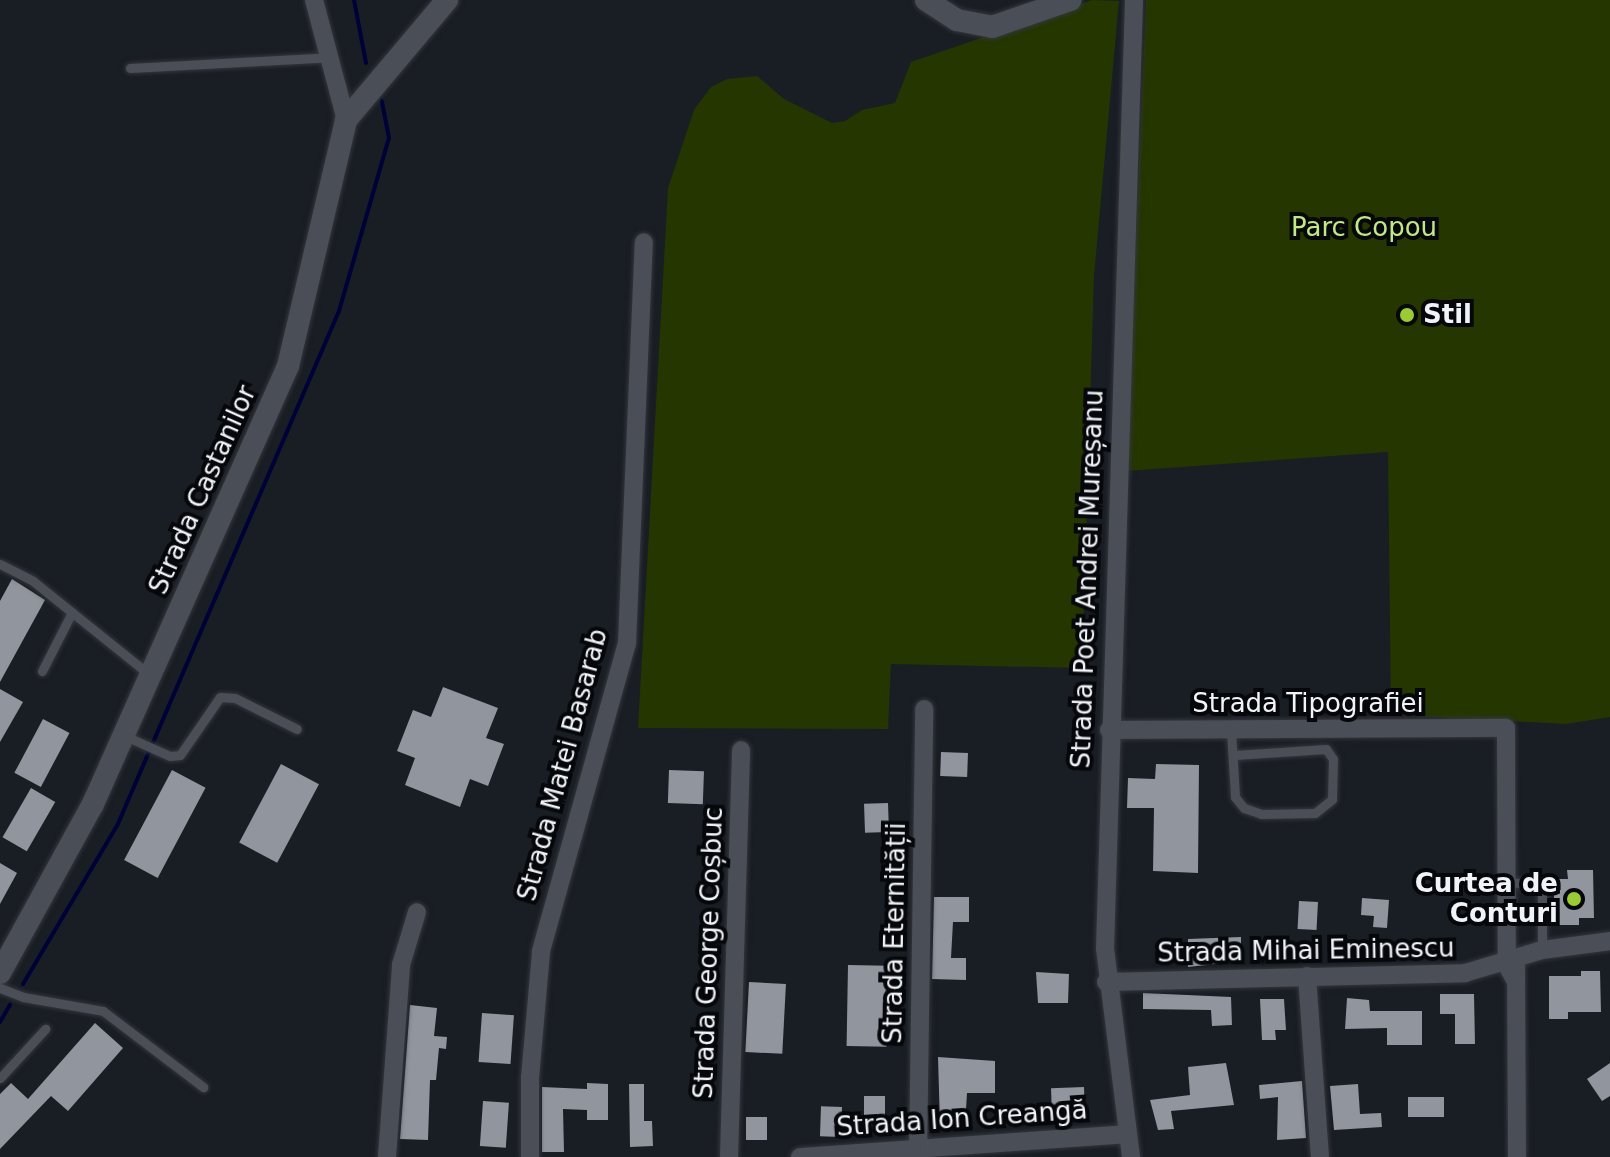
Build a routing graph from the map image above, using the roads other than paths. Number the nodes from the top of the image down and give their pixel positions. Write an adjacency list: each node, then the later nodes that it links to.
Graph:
1 (314, 0): 6 (street, Strada Castanilor)
2 (447, 0): 8 (street)
3 (926, 0): 4 (street)
4 (1070, 0)
5 (1134, 0): 16 (street, Strada Poet Andrei Mureșanu)
6 (330, 57): 7 (lane); 8 (street, Strada Castanilor)
7 (130, 68)
8 (346, 120): 13 (street, Strada Castanilor)
9 (644, 242): 36 (street, Strada Matei Basarab)
10 (0, 564): 11 (lane)
11 (72, 612): 12 (lane); 13 (lane)
12 (42, 671)
13 (150, 675): 18 (street, Strada Castanilor)
14 (924, 709): 34 (street, Strada Eternității)
15 (297, 729): 18 (lane)
16 (1109, 730): 17 (street, Strada Tipografiei); 28 (street, Strada Poet Andrei Mureșanu)
17 (1231, 731): 20 (lane); 21 (street, Strada Tipografiei)
18 (122, 734): 26 (street, Strada Castanilor)
19 (741, 750): 37 (street, Strada George Coșbuc)
20 (1234, 755): 20 (lane)
21 (1508, 882): 24 (lane); 25 (street)
22 (417, 912): 35 (street)
23 (1610, 941): 24 (street, Strada Mihai Eminescu)
24 (1542, 950): 25 (street, Strada Mihai Eminescu)
25 (1513, 968): 27 (street, Strada Mihai Eminescu); 41 (street)
26 (0, 973)
27 (1307, 976): 28 (street, Strada Mihai Eminescu); 40 (street)
28 (1106, 982): 33 (street, Strada Poet Andrei Mureșanu)
29 (0, 988): 32 (lane)
30 (45, 1029): 31 (lane)
31 (0, 1078)
32 (203, 1087)
33 (1127, 1134): 34 (street, Strada Ion Creangă); 39 (street, Strada Poet Andrei Mureșanu)
34 (918, 1152): 38 (street, Strada Ion Creangă)
35 (387, 1157)
36 (530, 1157)
37 (729, 1157)
38 (800, 1157)
39 (1131, 1157)
40 (1320, 1157)
41 (1517, 1157)

